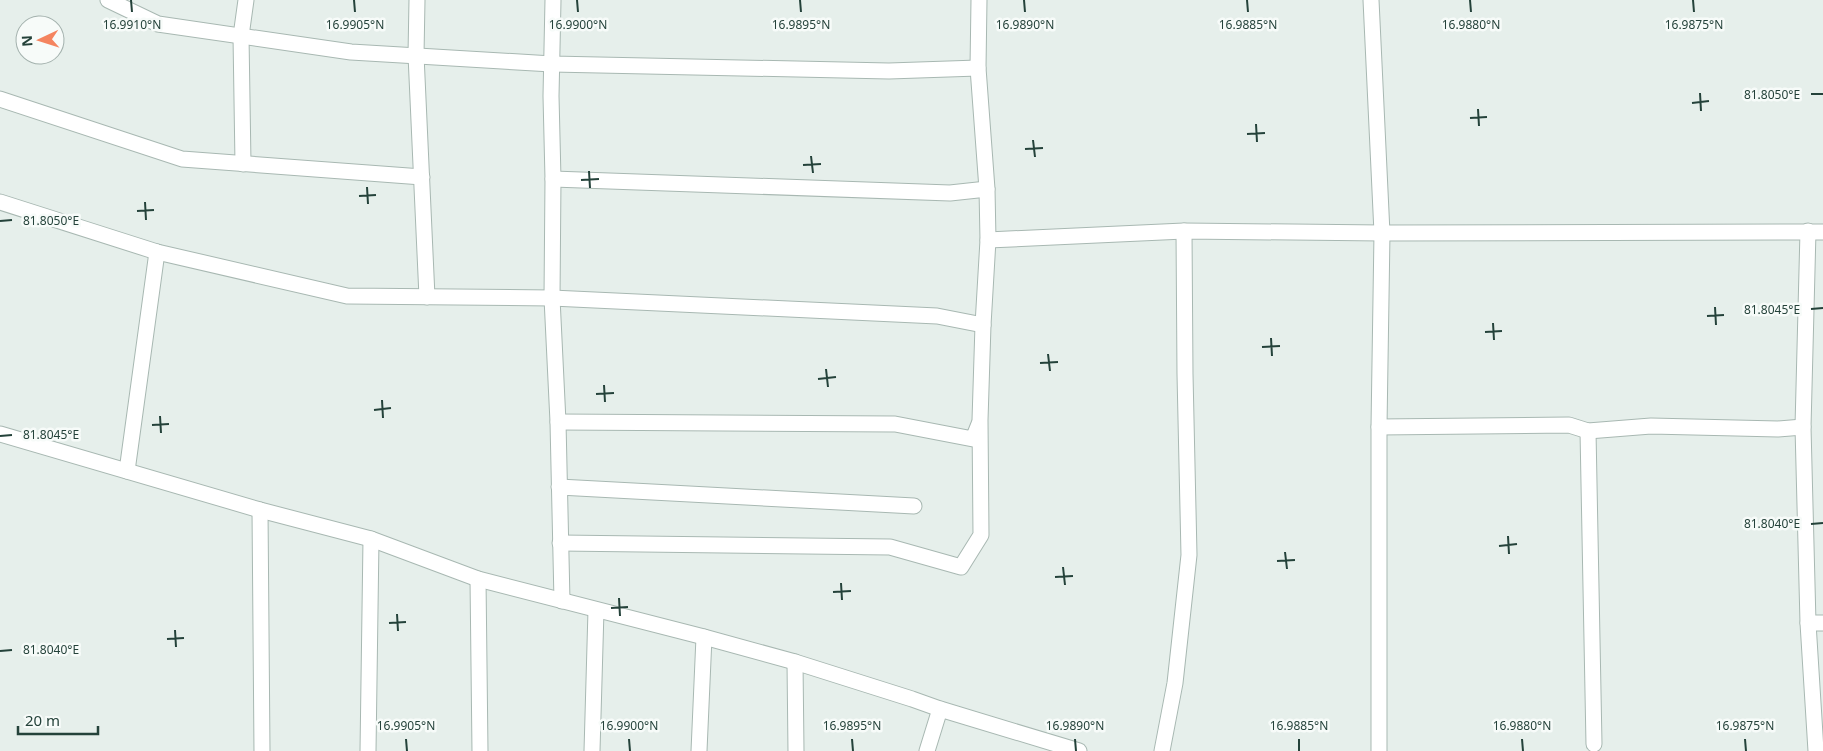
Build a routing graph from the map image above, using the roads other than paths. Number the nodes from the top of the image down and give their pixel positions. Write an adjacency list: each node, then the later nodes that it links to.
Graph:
1 (108, 0): 7 (street)
2 (246, 0): 7 (street)
3 (417, 0): 8 (street)
4 (553, 0): 9 (street)
5 (979, 0): 10 (street)
6 (1371, 0): 20 (street)
7 (242, 36): 8 (street); 12 (street)
8 (416, 55): 9 (street); 13 (street)
9 (552, 64): 10 (street); 14 (street)
10 (978, 68): 15 (street)
11 (0, 99): 12 (street)
12 (243, 164): 13 (street)
13 (422, 177): 23 (street)
14 (553, 179): 15 (street); 24 (street)
15 (987, 189): 21 (street)
16 (0, 202): 22 (street)
17 (1184, 230): 20 (street); 21 (street); 55 (street)
18 (1808, 231): 19 (street); 20 (street); 29 (street)
19 (1823, 232)
20 (1382, 234): 28 (street)
21 (988, 240): 25 (street)
22 (157, 252): 23 (street); 32 (street)
23 (427, 297): 24 (street)
24 (552, 298): 25 (street); 27 (street)
25 (983, 325): 26 (street)
26 (980, 420): 27 (street); 37 (street)
27 (558, 422): 33 (street)
28 (1379, 427): 30 (street); 56 (street)
29 (1803, 427): 30 (street); 41 (street)
30 (1588, 431): 45 (street)
31 (0, 434): 32 (street)
32 (127, 471): 35 (street)
33 (559, 487): 34 (street); 37 (street)
34 (914, 506)
35 (260, 510): 36 (street); 47 (street)
36 (371, 539): 38 (street); 48 (street)
37 (560, 543): 39 (street)
38 (478, 579): 39 (street); 49 (street)
39 (562, 600): 40 (street)
40 (596, 610): 42 (street); 50 (street)
41 (1815, 623): 57 (street)
42 (704, 636): 43 (street); 51 (street)
43 (794, 662): 44 (street); 52 (street)
44 (940, 709): 46 (street); 53 (street)
45 (1594, 744)
46 (1041, 746): 54 (street)
47 (262, 751)
48 (368, 751)
49 (480, 751)
50 (592, 751)
51 (699, 751)
52 (796, 751)
53 (927, 751)
54 (1079, 751)
55 (1162, 751)
56 (1379, 751)
57 (1816, 751)

